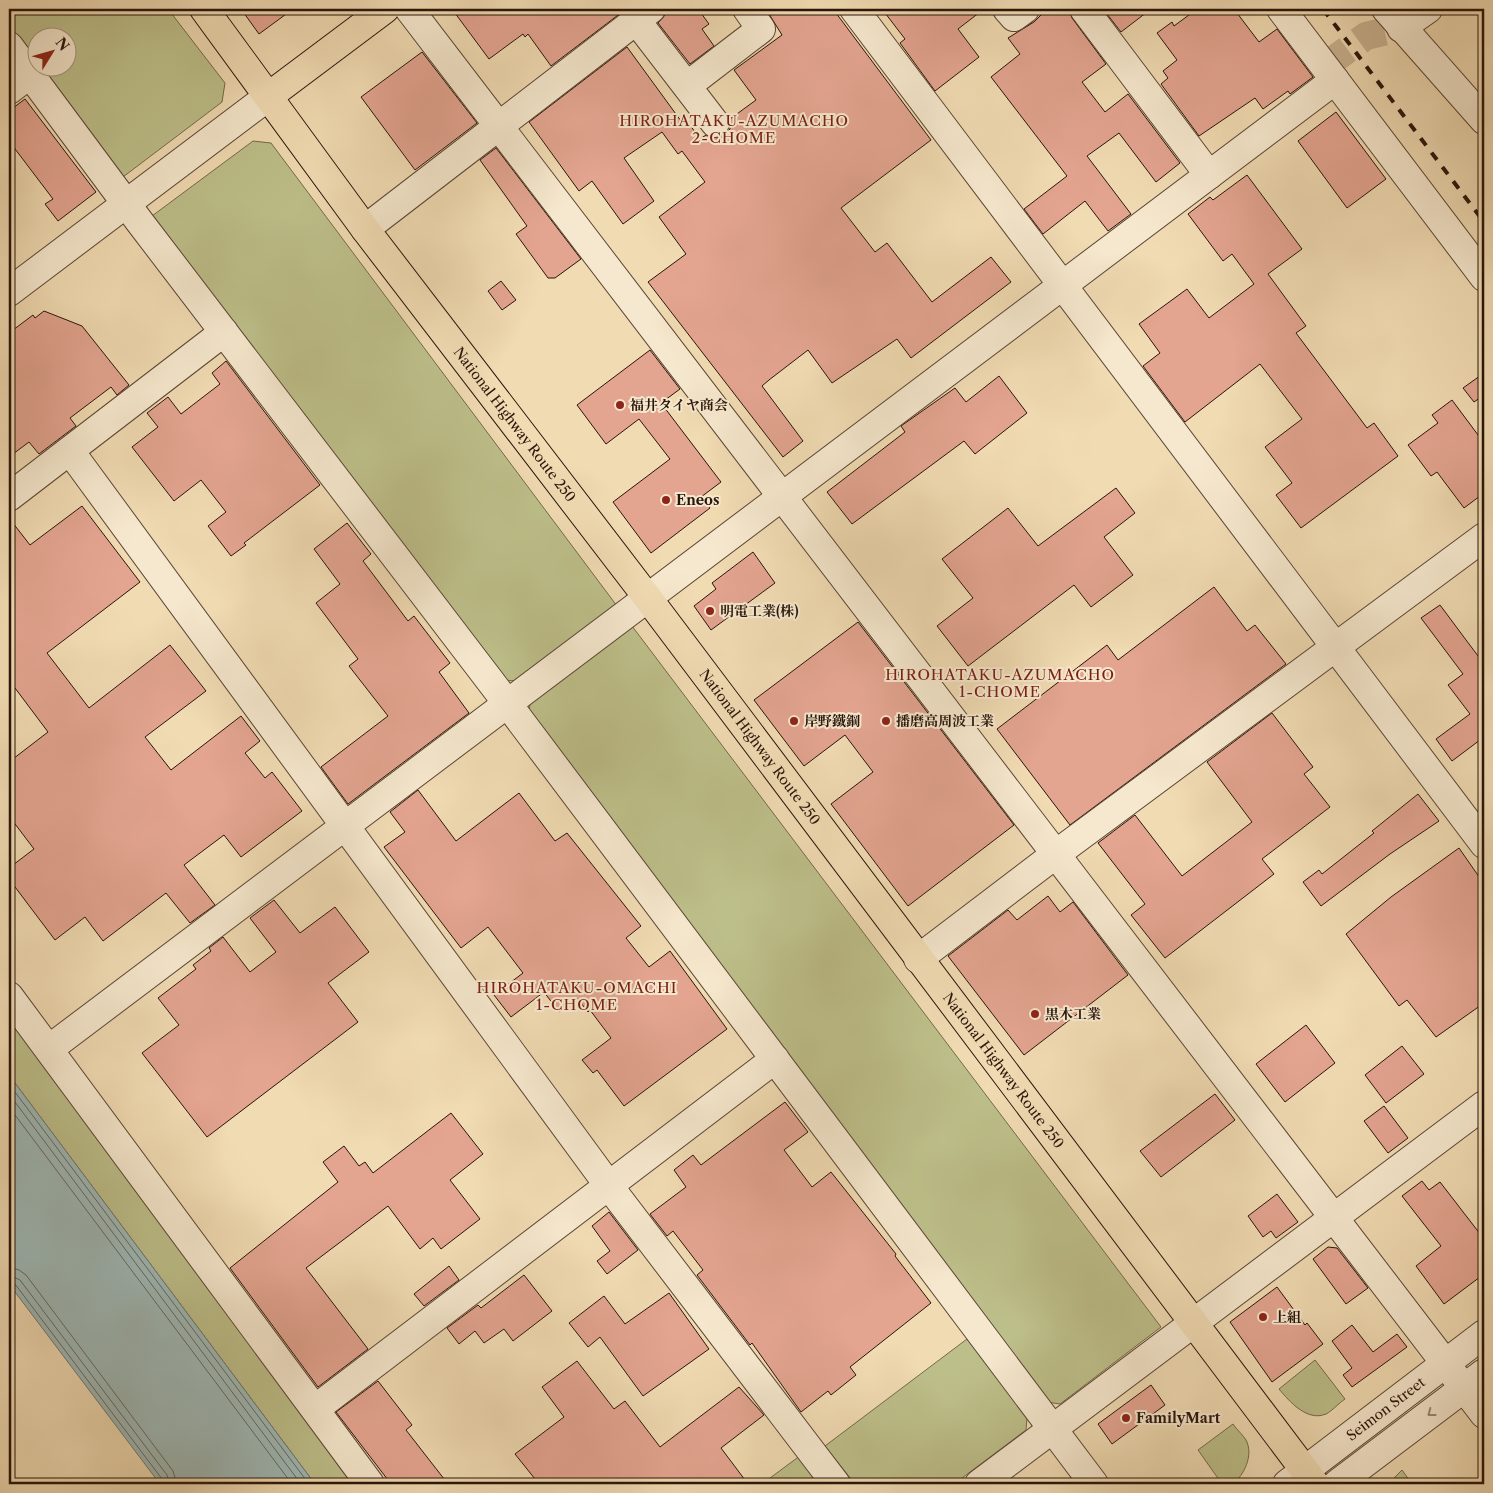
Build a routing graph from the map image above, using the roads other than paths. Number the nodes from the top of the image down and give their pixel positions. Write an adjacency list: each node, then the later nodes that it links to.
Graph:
1 (204, 9): 17 (main road, National Highway Route 250)
2 (385, 9): 17 (main road)
3 (409, 9): 20 (street)
4 (747, 9): 16 (street)
5 (854, 9): 25 (street)
6 (1007, 9): 7 (street)
7 (1025, 9)
8 (1084, 9): 21 (street)
9 (1281, 9): 14 (street)
10 (1428, 9): 12 (street)
11 (644, 14): 16 (street); 20 (street)
12 (1394, 19): 18 (street)
13 (9, 46): 15 (street)
14 (1335, 80): 21 (street); 24 (street)
15 (19, 82): 22 (street)
16 (688, 85): 19 (street)
17 (269, 96): 22 (street); 23 (main road, National Highway Route 250)
18 (1484, 120)
19 (715, 122)
20 (498, 125): 23 (street); 29 (street)
21 (1209, 175): 25 (street)
22 (126, 204): 26 (street); 27 (street)
23 (365, 229): 32 (main road, National Highway Route 250)
24 (1484, 277)
25 (1063, 285): 29 (street); 33 (street)
26 (9, 292)
27 (224, 332): 28 (street); 34 (street)
28 (70, 450): 30 (street); 35 (street)
29 (782, 496): 32 (street); 37 (street)
30 (9, 497)
31 (1484, 537): 33 (street)
32 (647, 597): 34 (street); 38 (main road, National Highway Route 250)
33 (1336, 648): 36 (street); 37 (street)
34 (507, 702): 35 (street); 41 (street)
35 (344, 827): 40 (street); 43 (street)
36 (1484, 844)
37 (1056, 854): 38 (street); 44 (street)
38 (918, 959): 45 (main road, National Highway Route 250)
39 (9, 996): 40 (street)
40 (49, 1049): 49 (street)
41 (775, 1059): 43 (street); 51 (street)
42 (1484, 1105): 44 (street)
43 (609, 1186): 49 (street); 54 (street)
44 (1335, 1219): 45 (street); 47 (street)
45 (1193, 1323): 51 (street); 52 (main road, National Highway Route 250)
46 (1484, 1334): 47 (street, Seimon Street)
47 (1446, 1363): 48 (street); 52 (street, Seimon Street)
48 (1474, 1380): 50 (street); 57 (street, one-way to 57)
49 (315, 1409): 53 (street)
50 (1484, 1414)
51 (1052, 1429): 55 (street); 56 (street)
52 (1302, 1479)
53 (370, 1484)
54 (836, 1484)
55 (980, 1484)
56 (1094, 1484)
57 (1336, 1484)

